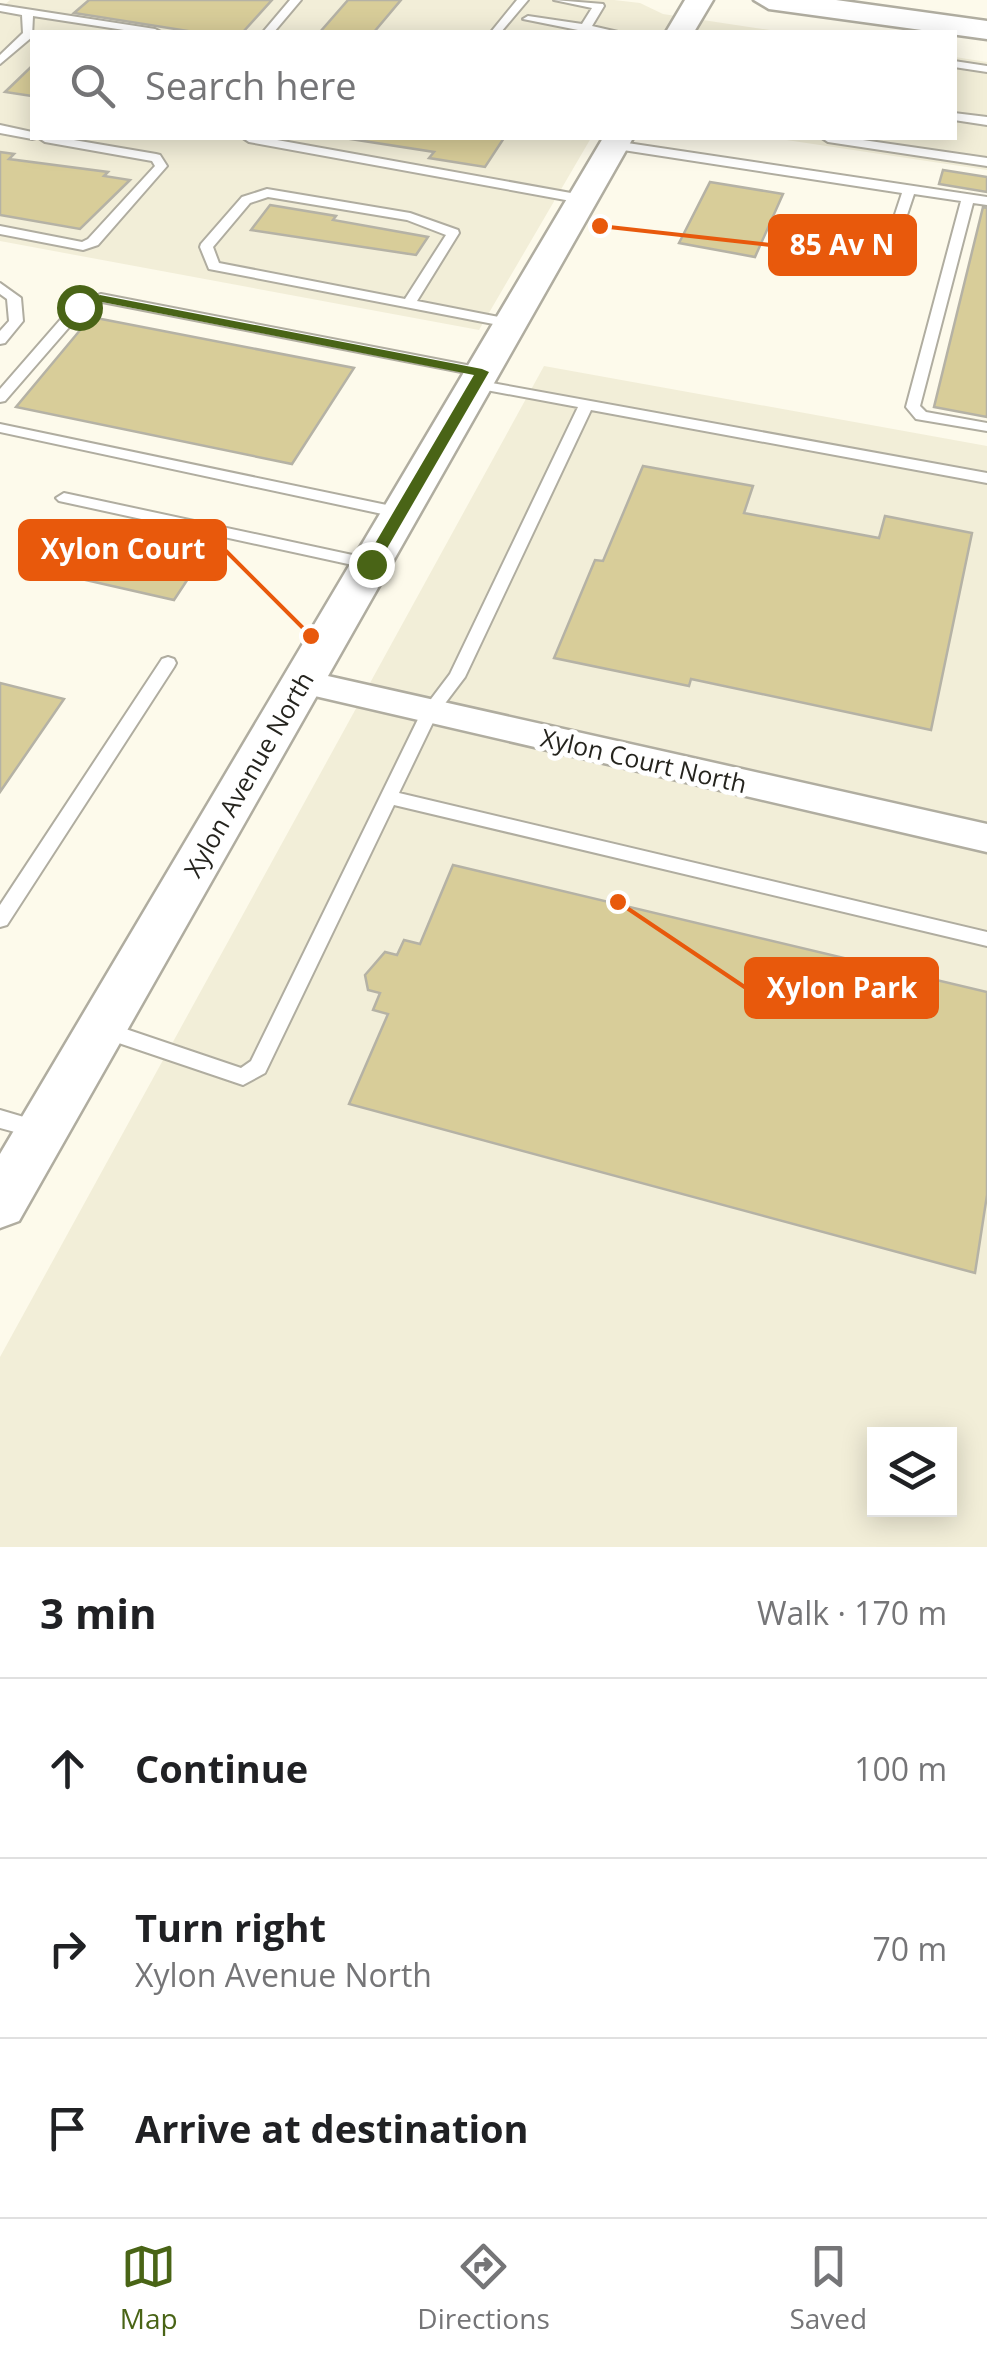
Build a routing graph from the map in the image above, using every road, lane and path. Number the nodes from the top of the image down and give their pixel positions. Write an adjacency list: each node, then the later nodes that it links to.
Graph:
1 (41, 0): 10 (lane)
2 (296, 0): 13 (lane)
3 (523, 0): 14 (lane)
4 (560, 0): 15 (lane)
5 (699, 0): 16 (street)
6 (769, 0): 17 (main road)
7 (938, 0): 8 (main road)
8 (987, 6)
9 (0, 8): 10 (lane)
10 (26, 12): 12 (lane); 18 (lane)
11 (528, 19): 15 (lane)
12 (143, 30)
13 (270, 30)
14 (498, 30)
15 (583, 30)
16 (681, 30)
17 (987, 30)
18 (0, 61)
19 (957, 64): 20 (lane)
20 (987, 69)
21 (957, 116): 22 (lane)
22 (987, 121)
23 (0, 129): 24 (lane)
24 (30, 135)
25 (55, 140): 34 (lane)
26 (261, 140): 32 (lane)
27 (841, 140): 29 (lane)
28 (616, 141): 30 (lane); 32 (street, Xylon Avenue North)
29 (987, 162)
30 (909, 190): 31 (lane); 35 (lane)
31 (968, 198): 33 (lane); 43 (lane)
32 (582, 199): 38 (street, Xylon Avenue North)
33 (987, 201)
34 (0, 230)
35 (887, 257)
36 (0, 288): 39 (lane)
37 (408, 304): 37 (lane); 38 (lane)
38 (509, 323): 40 (street, Xylon Avenue North)
39 (0, 340)
40 (479, 378): 41 (lane); 42 (lane); 47 (street, Xylon Avenue North)
41 (0, 398)
42 (587, 404): 45 (lane); 51 (lane)
43 (987, 427)
44 (0, 428): 47 (lane)
45 (987, 478)
46 (64, 498): 48 (lane)
47 (401, 513): 48 (street, Xylon Avenue North)
48 (371, 564): 50 (street, Xylon Avenue North)
49 (168, 663): 54 (lane)
50 (301, 682): 51 (street, Xylon Court North); 56 (street, Xylon Avenue North)
51 (430, 711): 52 (lane); 53 (street, Xylon Court North)
52 (388, 797): 55 (lane); 56 (lane)
53 (987, 838)
54 (0, 920)
55 (987, 939)
56 (102, 1028): 58 (street, Xylon Avenue North)
57 (0, 1119): 58 (lane)
58 (42, 1130): 59 (street, Xylon Avenue North)
59 (0, 1204)

